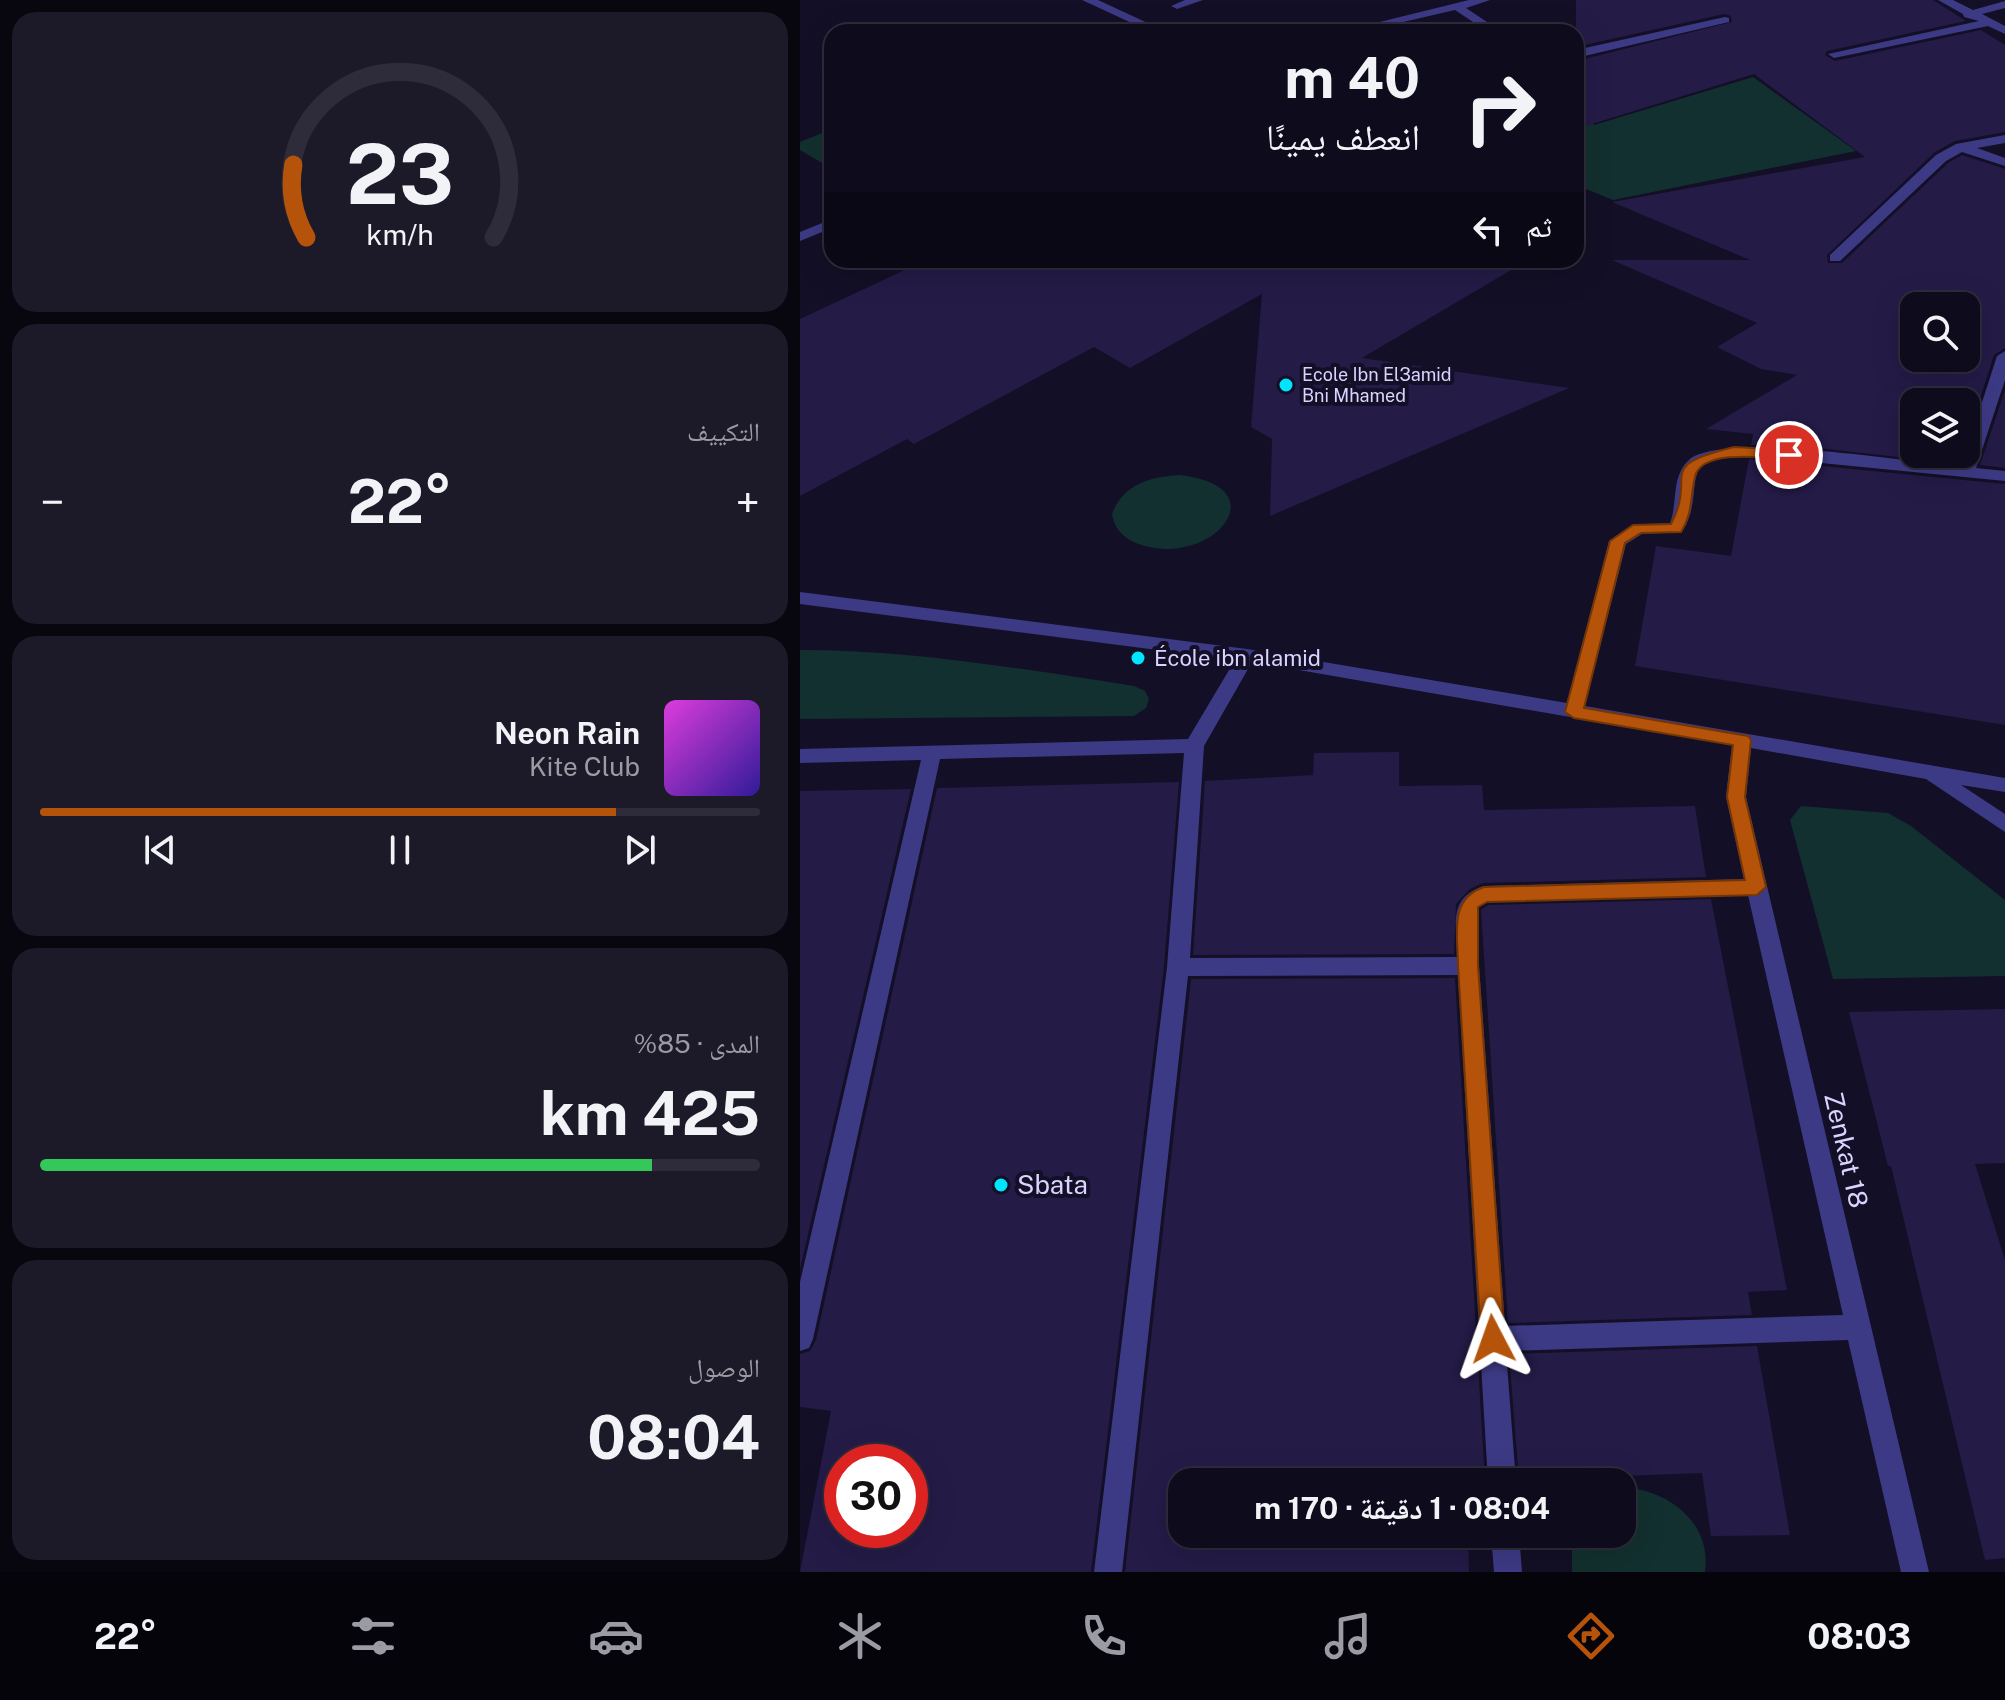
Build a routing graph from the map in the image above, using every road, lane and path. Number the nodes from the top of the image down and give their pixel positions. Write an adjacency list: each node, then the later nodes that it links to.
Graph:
1 (1088, 0): 11 (street)
2 (1197, 0): 6 (street)
3 (1484, 0): 7 (street)
4 (1944, 0): 8 (street)
5 (2005, 4): 8 (street)
6 (1177, 6)
7 (1456, 6): 12 (street); 13 (street)
8 (1968, 15): 10 (street)
9 (1725, 20): 15 (street)
10 (1988, 23): 14 (street); 16 (street)
11 (1143, 24)
12 (1379, 24)
13 (1484, 24)
14 (2005, 30)
15 (1584, 52)
16 (1834, 54)
17 (2005, 139): 18 (street)
18 (1961, 147): 19 (street); 22 (street)
19 (2005, 162)
20 (824, 226): 21 (street)
21 (800, 237)
22 (1835, 258)
23 (2005, 356): 24 (street)
24 (1967, 472): 25 (street); 28 (street)
25 (2005, 476)
26 (800, 598): 27 (street)
27 (1247, 655): 28 (street); 30 (street)
28 (1574, 712): 29 (street)
29 (1742, 740): 33 (street); 36 (street, Zenkat 18)
30 (1194, 746): 31 (street); 38 (street)
31 (932, 753): 32 (street); 40 (street)
32 (800, 756)
33 (1928, 772): 34 (street); 35 (street)
34 (2005, 785)
35 (2005, 824)
36 (1757, 887): 37 (street); 39 (street, Zenkat 18)
37 (1468, 966): 38 (street); 41 (street)
38 (1178, 967): 44 (street)
39 (1859, 1327): 41 (street); 46 (street, Zenkat 18)
40 (800, 1339)
41 (1493, 1339): 42 (street)
42 (1501, 1468)
43 (1506, 1548): 45 (street)
44 (1108, 1572)
45 (1508, 1572)
46 (1915, 1572)

